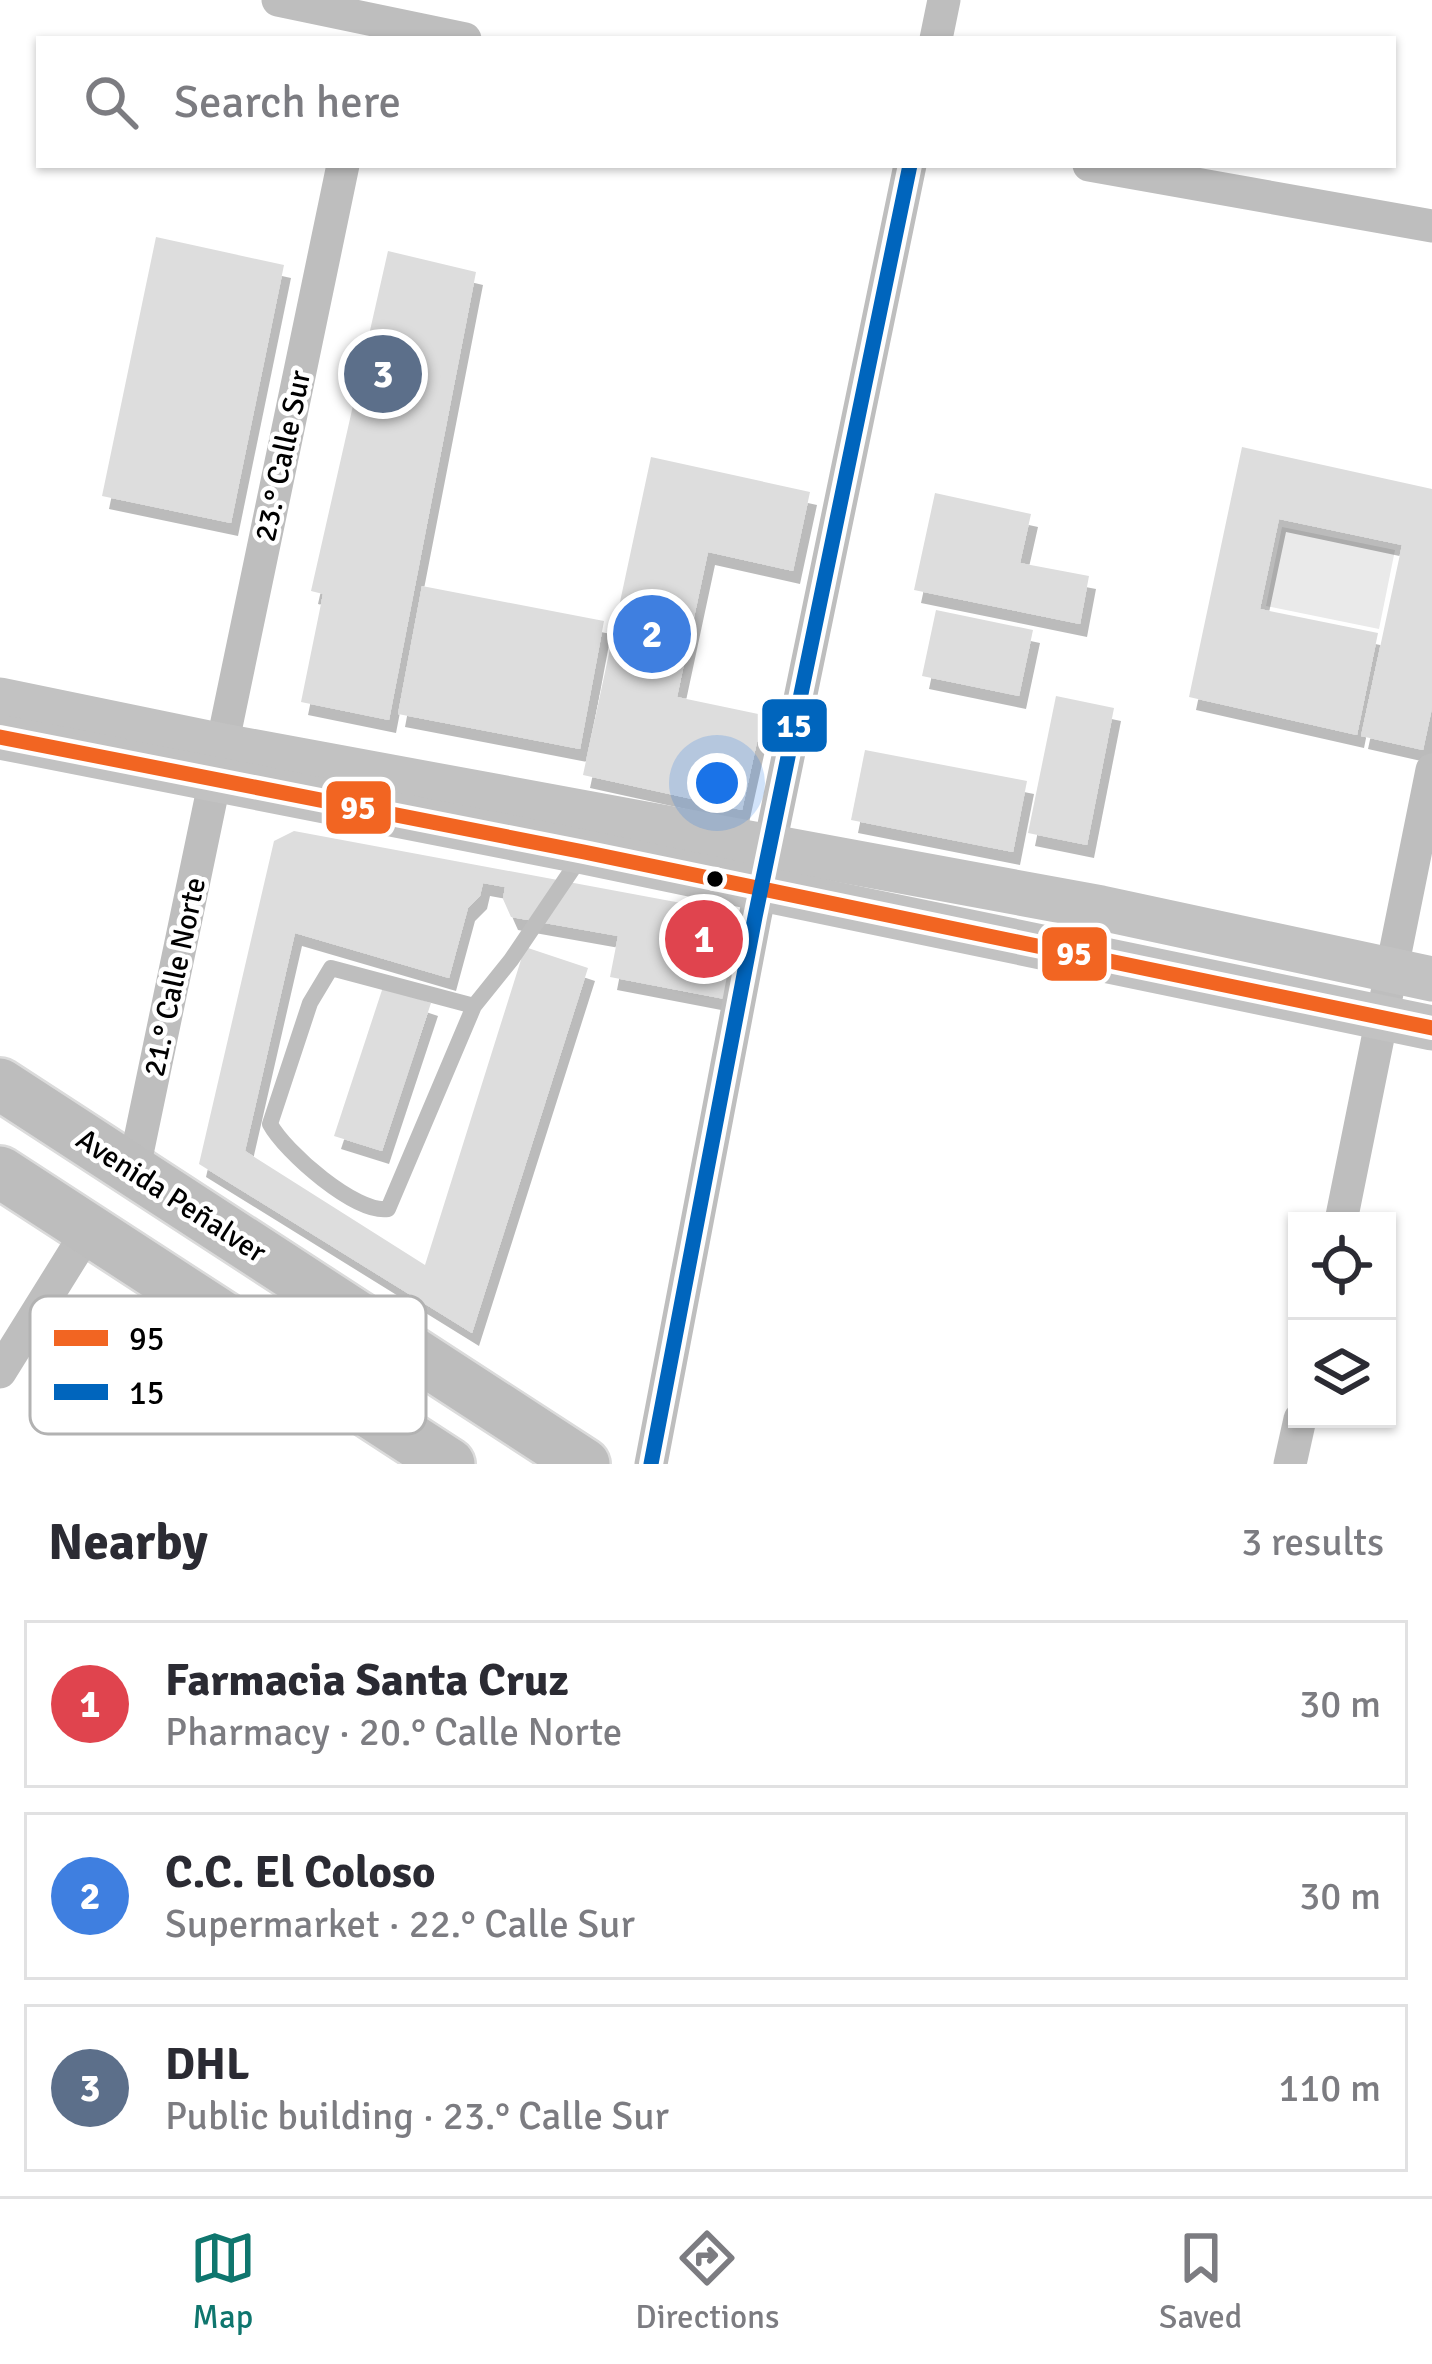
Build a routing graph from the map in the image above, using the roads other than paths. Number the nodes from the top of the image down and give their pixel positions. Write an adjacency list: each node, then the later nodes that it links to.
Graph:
1 (278, 0): 3 (street)
2 (944, 0): 5 (street)
3 (373, 20): 4 (street)
4 (450, 36)
5 (937, 36)
6 (342, 168): 12 (street, 23.° Calle Sur)
7 (909, 168): 15 (street)
8 (1106, 168): 9 (street)
9 (1432, 226)
10 (0, 700): 12 (street)
11 (0, 737): 12 (street)
12 (220, 763): 14 (street); 15 (street); 22 (street, 21.° Calle Norte)
13 (1432, 770): 16 (street)
14 (584, 852): 15 (street); 17 (lane)
15 (766, 867): 16 (street); 18 (street); 35 (street)
16 (1412, 975): 18 (street)
17 (474, 1006): 17 (lane)
18 (1383, 1018): 19 (street); 23 (street)
19 (1432, 1028)
20 (0, 1084): 22 (main road, Avenida Peñalver)
21 (0, 1172): 24 (main road)
22 (133, 1173): 27 (main road, Avenida Peñalver)
23 (1343, 1212)
24 (89, 1229): 25 (street); 26 (main road)
25 (47, 1296)
26 (192, 1296)
27 (324, 1296)
28 (30, 1324): 30 (street)
29 (426, 1362): 34 (main road, Avenida Peñalver)
30 (0, 1372)
31 (1298, 1428): 36 (street)
32 (403, 1434): 33 (main road)
33 (449, 1464)
34 (584, 1464)
35 (651, 1464)
36 (1290, 1464)

